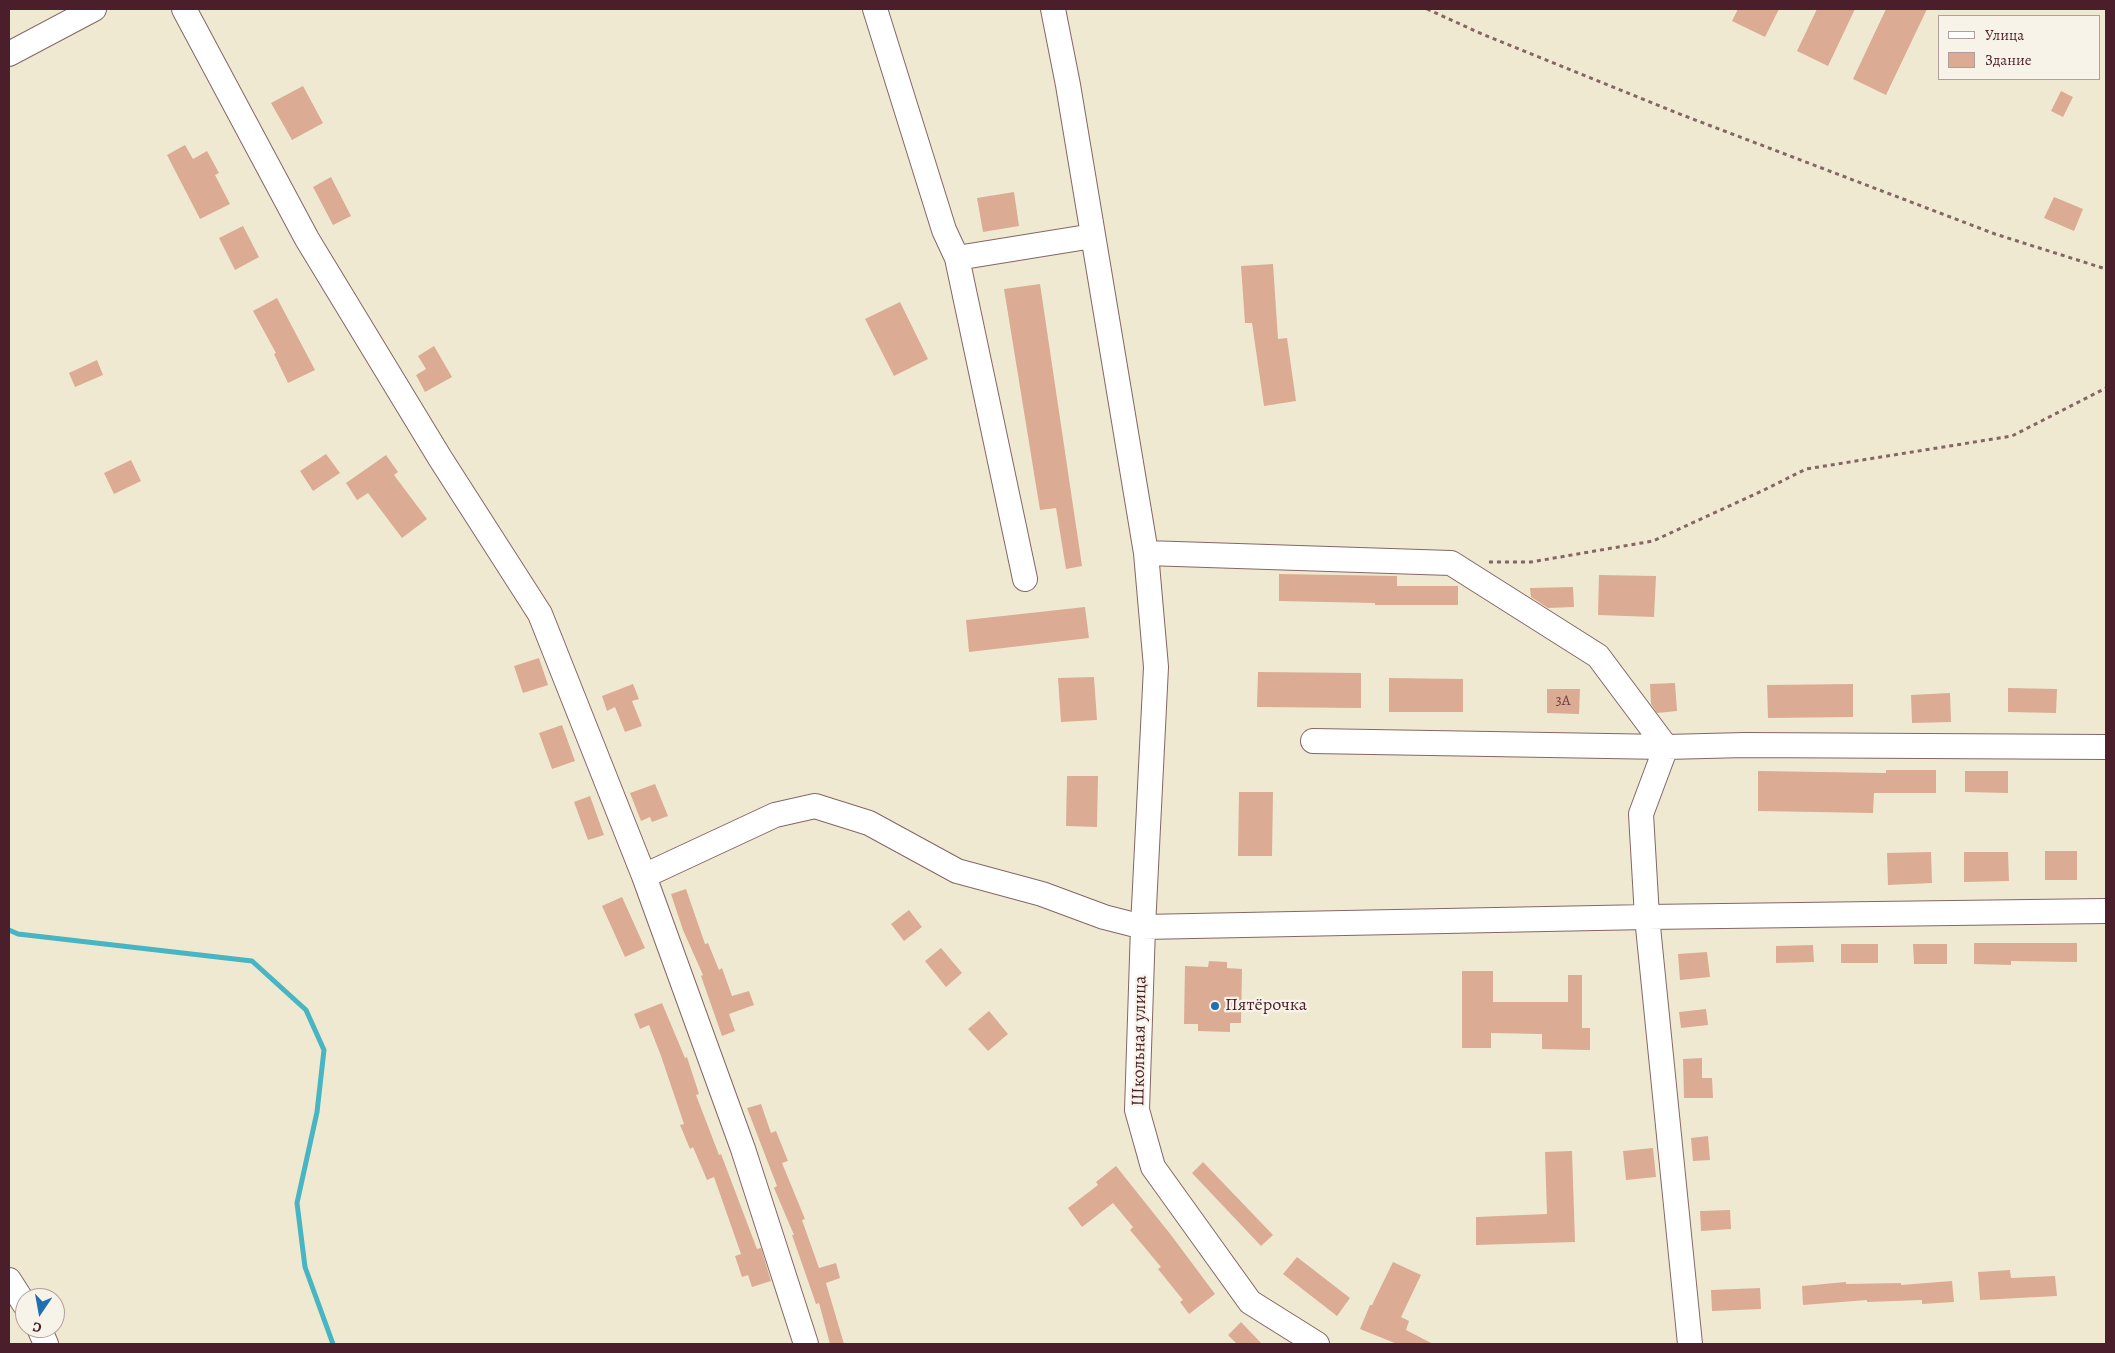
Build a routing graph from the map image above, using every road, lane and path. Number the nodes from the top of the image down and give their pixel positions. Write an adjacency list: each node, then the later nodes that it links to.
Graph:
1 (94, 9): 6 (street)
2 (184, 9): 17 (street)
3 (875, 9): 8 (street)
4 (1053, 9): 7 (street, Школьная улица)
5 (1427, 9): 9 (path)
6 (9, 54)
7 (1093, 236): 8 (street); 11 (street, Школьная улица)
8 (957, 258): 13 (street)
9 (2106, 270)
10 (2106, 388): 12 (path)
11 (1146, 553): 15 (street); 20 (street, Школьная улица)
12 (1481, 562)
13 (1025, 579)
14 (1312, 741): 15 (street)
15 (1666, 747): 16 (street); 19 (street)
16 (2106, 748)
17 (644, 876): 20 (street); 21 (street)
18 (2106, 911): 19 (street)
19 (1647, 917): 20 (street); 23 (street)
20 (1143, 927): 22 (street, Школьная улица)
21 (806, 1344)
22 (1317, 1344)
23 (1690, 1344)

